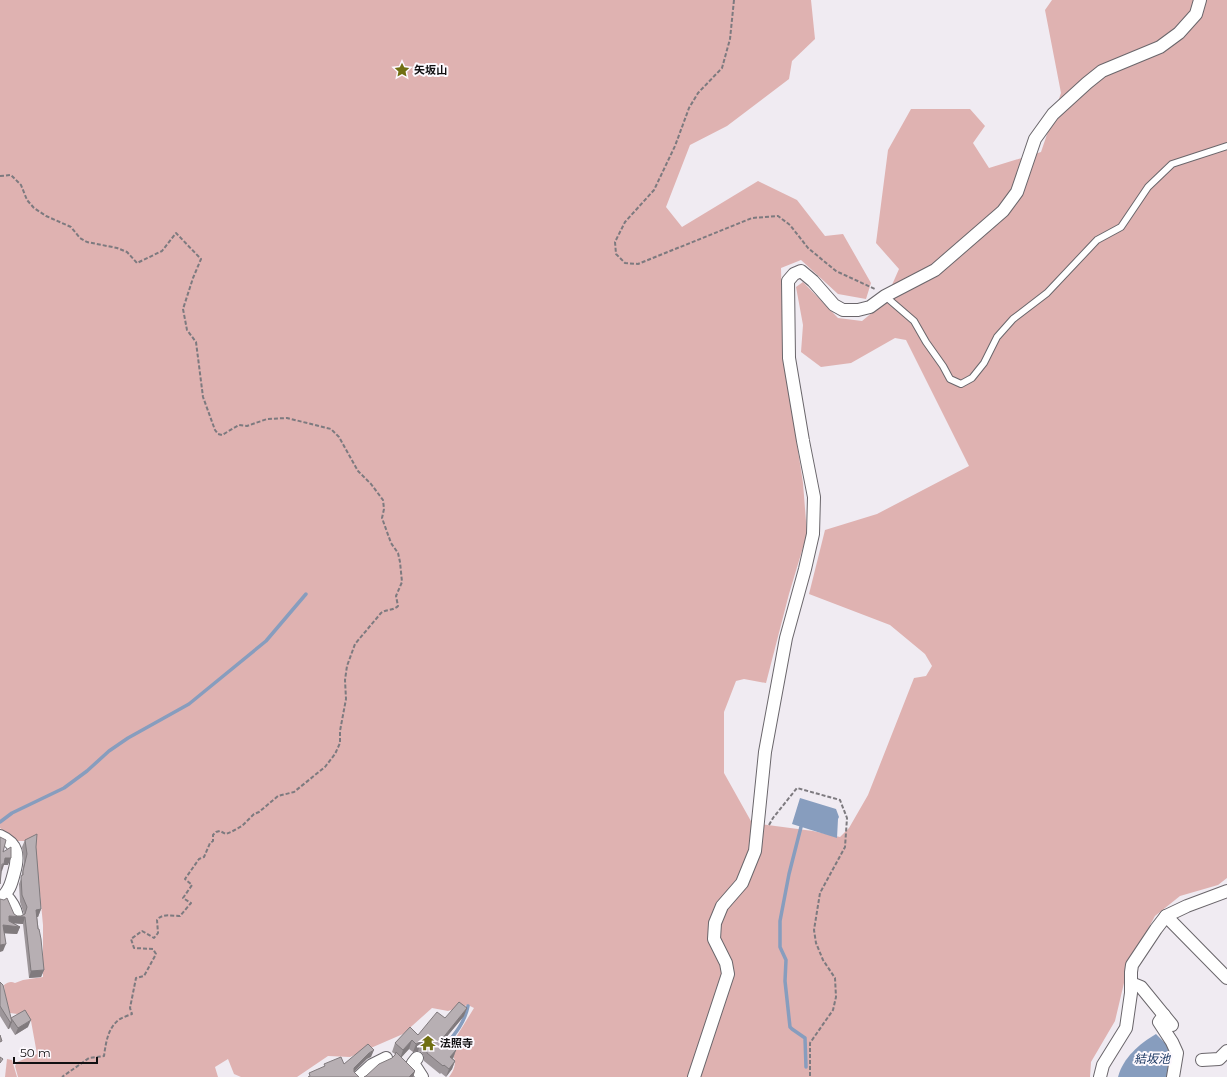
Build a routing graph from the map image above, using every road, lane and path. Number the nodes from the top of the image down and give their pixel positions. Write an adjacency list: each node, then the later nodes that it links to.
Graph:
1 (734, 0): 5 (path)
2 (1200, 0): 5 (street)
3 (1227, 146): 5 (lane)
4 (0, 176): 20 (path)
5 (885, 296): 23 (street)
6 (769, 825): 24 (path)
7 (0, 836): 9 (street)
8 (1225, 896): 11 (street)
9 (3, 898): 10 (street)
10 (17, 916)
11 (1166, 916): 12 (street); 13 (street)
12 (1227, 978)
13 (1131, 983): 14 (street); 25 (street)
14 (1164, 1015): 15 (street); 26 (street)
15 (1172, 1025)
16 (1227, 1051): 19 (street)
17 (386, 1058): 21 (street)
18 (417, 1058): 22 (street)
19 (1202, 1060)
20 (62, 1077)
21 (359, 1077)
22 (422, 1077)
23 (694, 1077)
24 (810, 1077)
25 (1100, 1077)
26 (1174, 1077)

